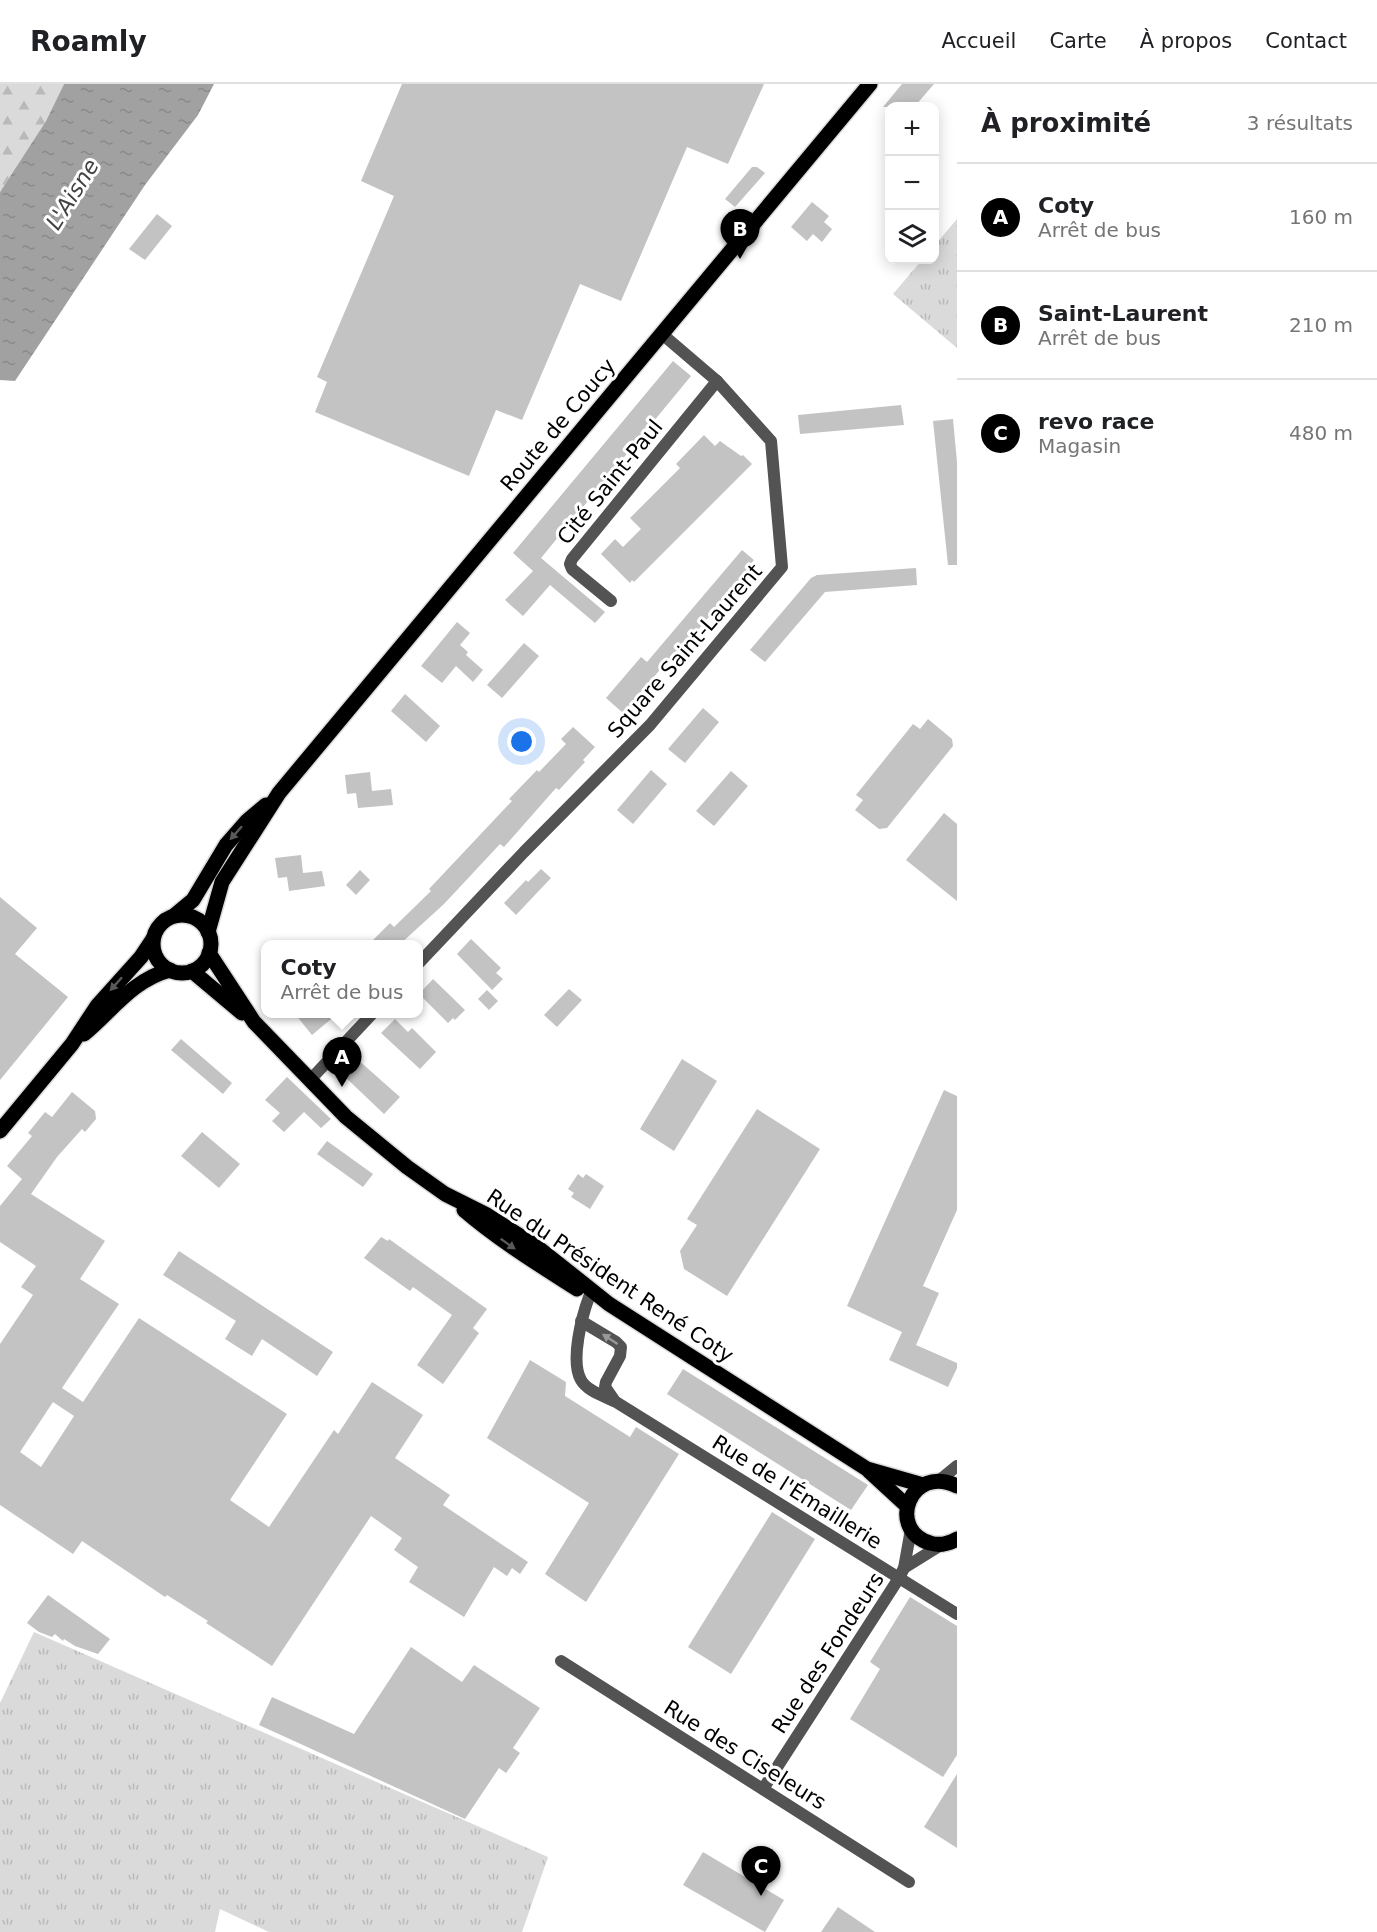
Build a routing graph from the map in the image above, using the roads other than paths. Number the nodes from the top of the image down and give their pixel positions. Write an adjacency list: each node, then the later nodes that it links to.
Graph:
1 (870, 84): 2 (main road, Route de Coucy)
2 (662, 334): 3 (street, Square Saint-Laurent); 5 (main road, Route de Coucy)
3 (717, 381): 4 (street, Cité Saint-Paul); 10 (street, Square Saint-Laurent)
4 (611, 601)
5 (279, 793): 6 (main road, Route de Coucy, one-way to 6); 7 (main road, Route de Coucy)
6 (176, 915): 7 (main road); 8 (main road)
7 (208, 932): 9 (main road)
8 (153, 939): 11 (main road); 15 (main road, one-way to 15)
9 (209, 953): 12 (main road); 14 (main road, Rue du Président René Coty)
10 (423, 959)
11 (170, 970): 12 (main road); 15 (main road)
12 (192, 971): 14 (main road)
13 (368, 1018): 16 (street)
14 (254, 1022): 16 (main road, Rue du Président René Coty)
15 (72, 1044): 17 (main road)
16 (310, 1080): 18 (main road, Rue du Président René Coty)
17 (0, 1131)
18 (445, 1194): 19 (main road, one-way to 19); 20 (main road, Rue du Président René Coty)
19 (589, 1297): 20 (main road); 21 (street, Rue de l'Émaillerie)
20 (609, 1304): 24 (main road, Rue du Président René Coty)
21 (581, 1321): 22 (street, Rue de l'Émaillerie); 22 (street, one-way to 21)
22 (616, 1402): 31 (street, Rue de l'Émaillerie)
23 (957, 1466): 25 (street)
24 (867, 1469): 26 (main road, Rue du Président René Coty); 28 (main road)
25 (940, 1480): 26 (main road); 27 (main road)
26 (923, 1485): 28 (main road)
27 (957, 1486)
28 (907, 1506): 29 (main road)
29 (911, 1528): 30 (main road); 31 (street)
30 (952, 1542): 31 (street)
31 (902, 1573): 32 (street, Rue de l'Émaillerie); 34 (street, Rue des Fondeurs)
32 (957, 1614)
33 (561, 1661): 34 (street, Rue des Ciseleurs)
34 (764, 1789): 35 (street, Rue des Ciseleurs)
35 (909, 1882)

